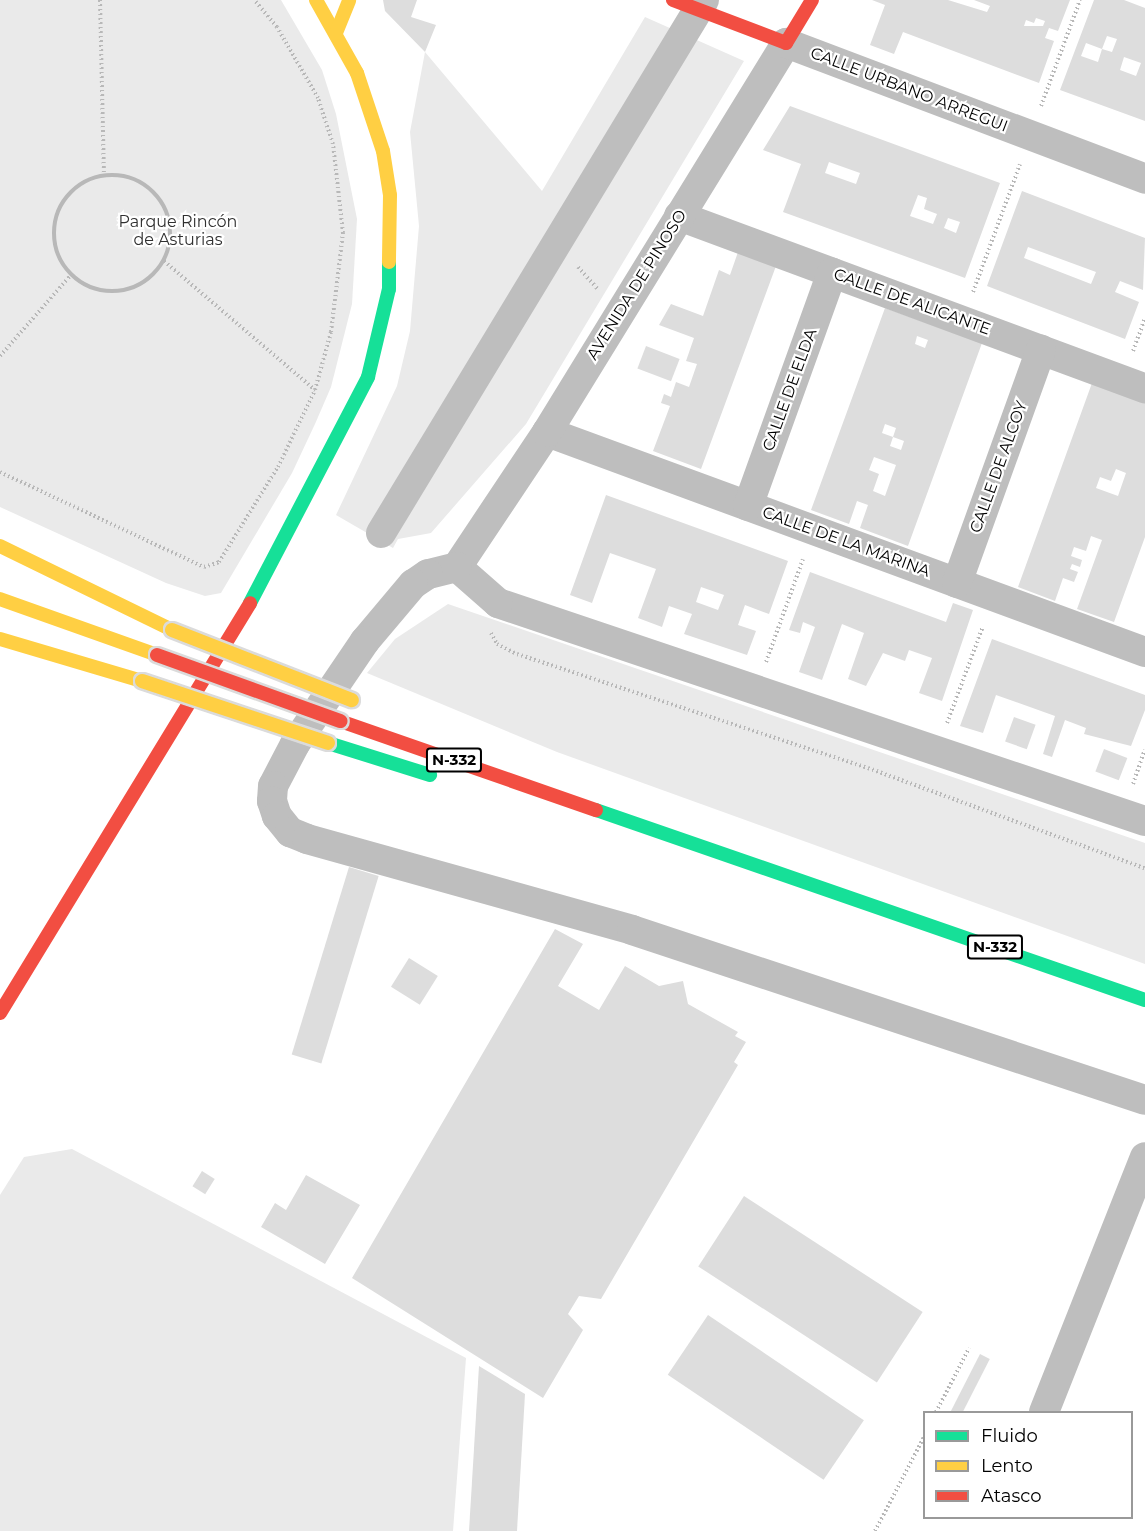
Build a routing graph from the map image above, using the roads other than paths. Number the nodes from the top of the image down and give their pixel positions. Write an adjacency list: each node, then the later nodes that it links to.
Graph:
1 (316, 0): 5 (main road)
2 (350, 0): 5 (main road)
3 (812, 0): 6 (main road, AVENIDA DE PINOSO)
4 (692, 3): 6 (main road, CALLE URBANO ARREGUI); 14 (street)
5 (336, 33): 29 (main road)
6 (786, 43): 7 (street, CALLE URBANO ARREGUI); 8 (street, AVENIDA DE PINOSO)
7 (1145, 179)
8 (679, 216): 9 (street, CALLE DE ALICANTE); 12 (street, AVENIDA DE PINOSO)
9 (832, 273): 10 (street, CALLE DE ALICANTE); 13 (street, CALLE DE ELDA)
10 (1041, 350): 11 (street, CALLE DE ALICANTE); 17 (street, CALLE DE ALCOY)
11 (1145, 388)
12 (547, 432): 13 (street, CALLE DE LA MARINA); 16 (street, AVENIDA DE PINOSO)
13 (748, 506): 17 (street, CALLE DE LA MARINA)
14 (381, 533)
15 (0, 546): 21 (main road, bridge)
16 (457, 567): 25 (street); 30 (street)
17 (957, 583): 20 (street, CALLE DE LA MARINA)
18 (0, 599): 24 (main road, N-332, bridge)
19 (0, 639): 23 (main road, bridge)
20 (1145, 652)
21 (357, 702)
22 (439, 739): 24 (main road, N-332)
23 (442, 779)
24 (568, 798): 27 (main road, N-332)
25 (1145, 820)
26 (647, 844): 27 (main road)
27 (846, 895): 28 (main road, N-332)
28 (1145, 1000)
29 (0, 1013)
30 (1145, 1100)
31 (1145, 1157): 32 (street)
32 (1045, 1411)

